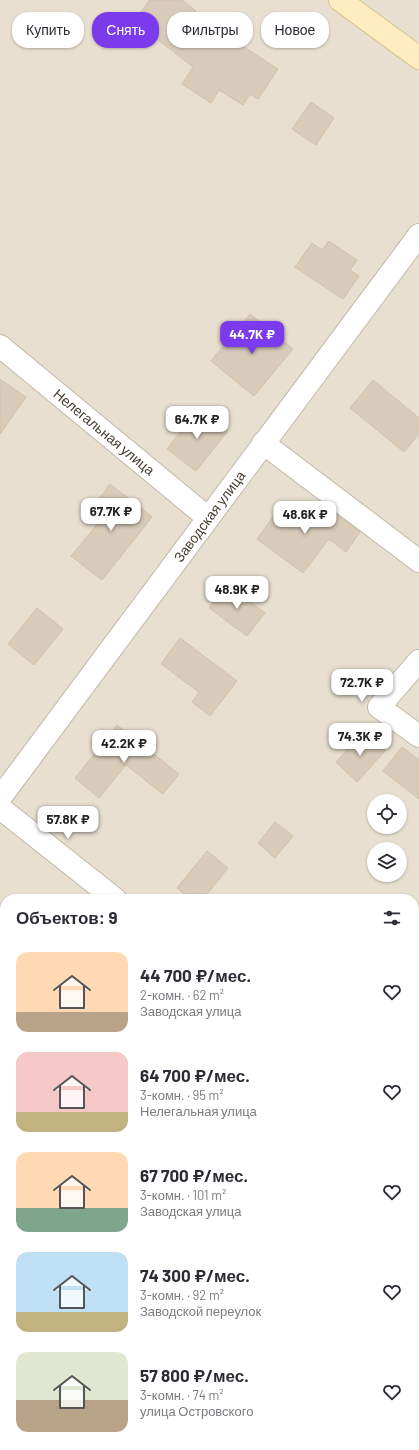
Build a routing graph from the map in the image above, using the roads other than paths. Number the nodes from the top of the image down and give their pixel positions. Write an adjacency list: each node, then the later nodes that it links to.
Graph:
1 (340, 0): 2 (main road)
2 (419, 58)
3 (419, 235): 5 (street, Заводская улица)
4 (0, 346): 6 (street, Нелегальная улица)
5 (263, 443): 6 (street, Заводская улица); 7 (street)
6 (208, 518): 10 (street, Заводская улица)
7 (419, 561)
8 (419, 660): 9 (street)
9 (419, 736)
10 (0, 798)
11 (0, 808): 12 (street)
12 (109, 894)

